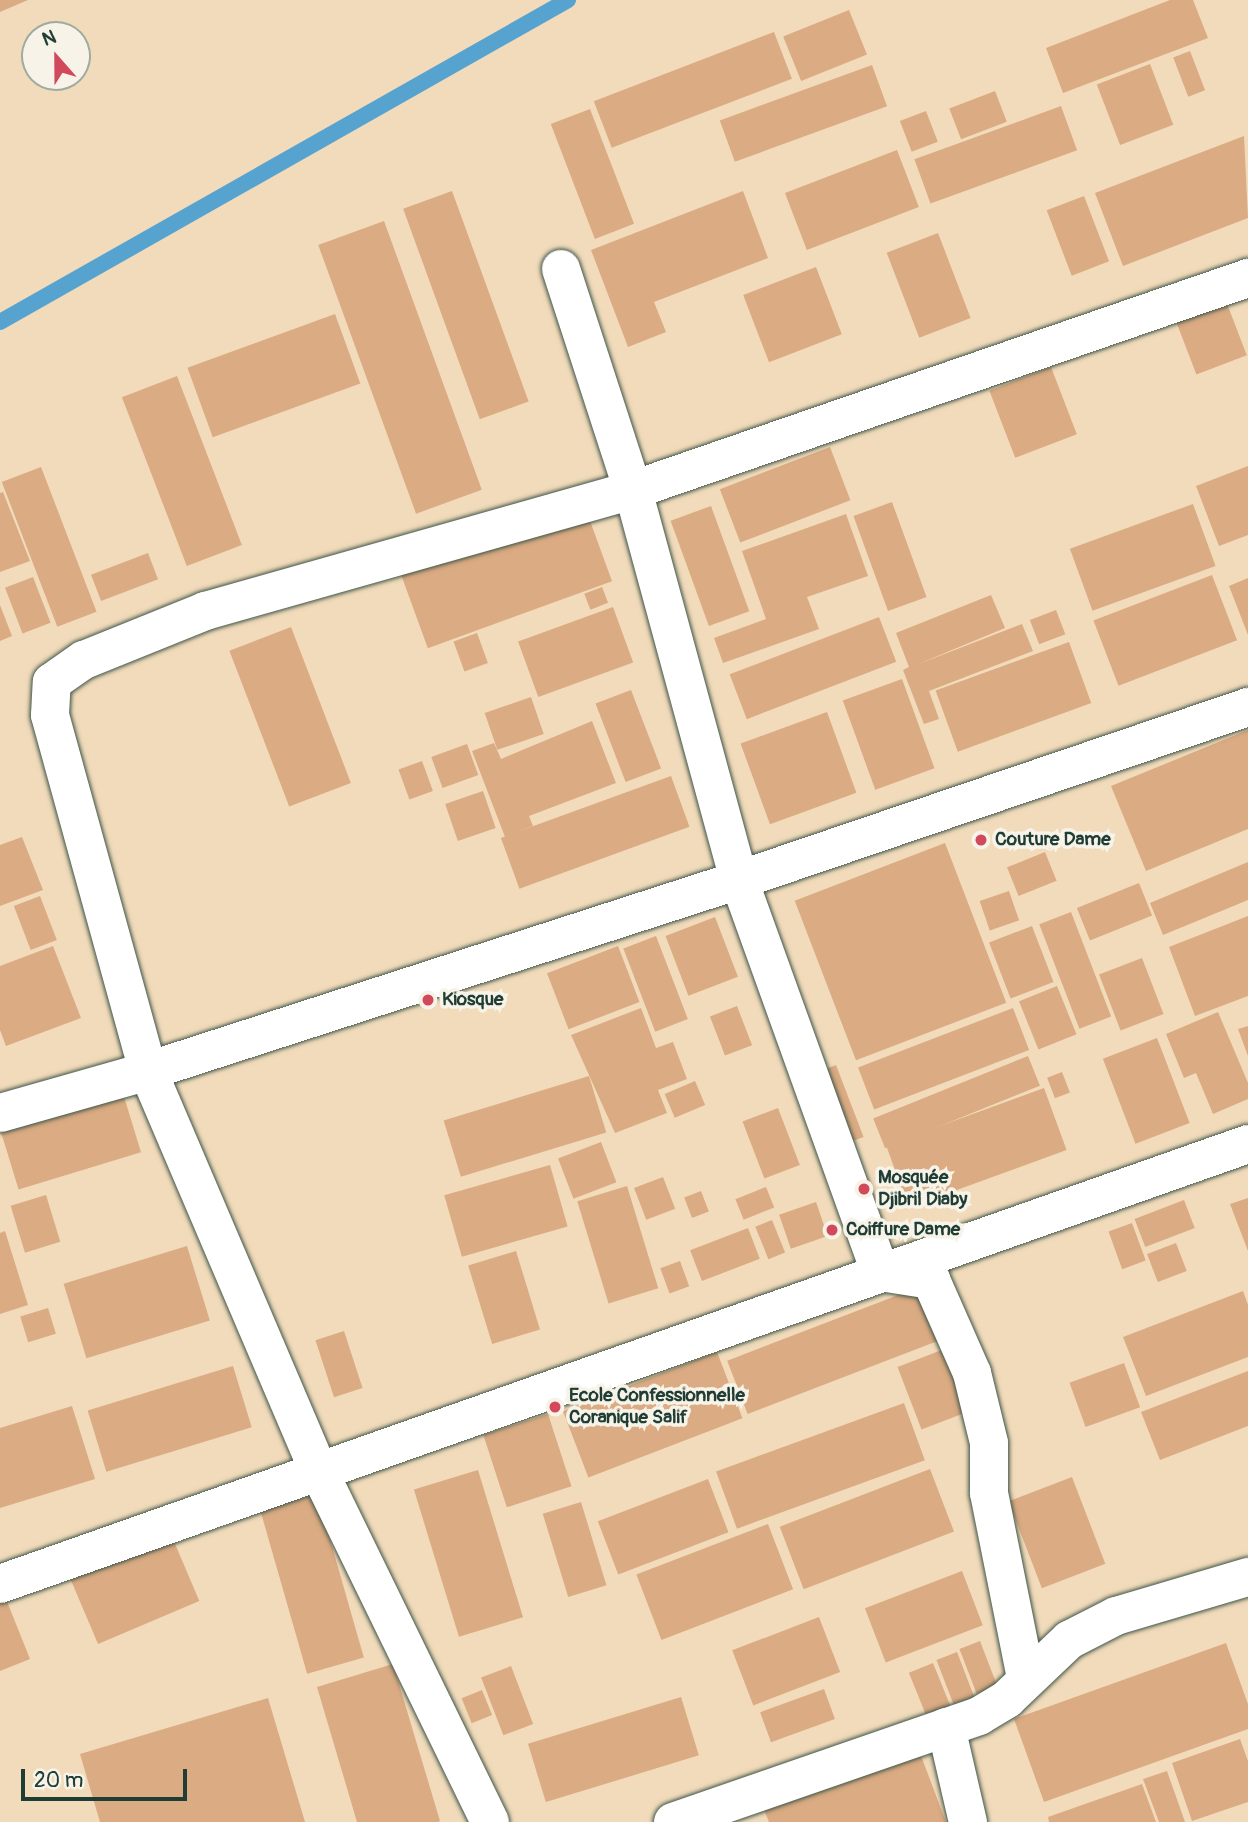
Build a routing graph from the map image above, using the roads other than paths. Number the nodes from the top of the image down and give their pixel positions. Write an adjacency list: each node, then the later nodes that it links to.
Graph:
1 (561, 269): 3 (street)
2 (1248, 278): 3 (street)
3 (633, 490): 5 (street); 6 (street)
4 (1248, 707): 5 (street)
5 (739, 880): 6 (street); 9 (street)
6 (148, 1072): 7 (street); 10 (street)
7 (0, 1113)
8 (1248, 1144): 9 (street)
9 (880, 1272): 10 (street); 13 (street)
10 (319, 1472): 12 (street); 15 (street)
11 (1248, 1577): 13 (street)
12 (0, 1584)
13 (1026, 1679): 14 (street)
14 (946, 1727): 16 (street); 17 (street)
15 (490, 1822)
16 (673, 1822)
17 (968, 1822)

